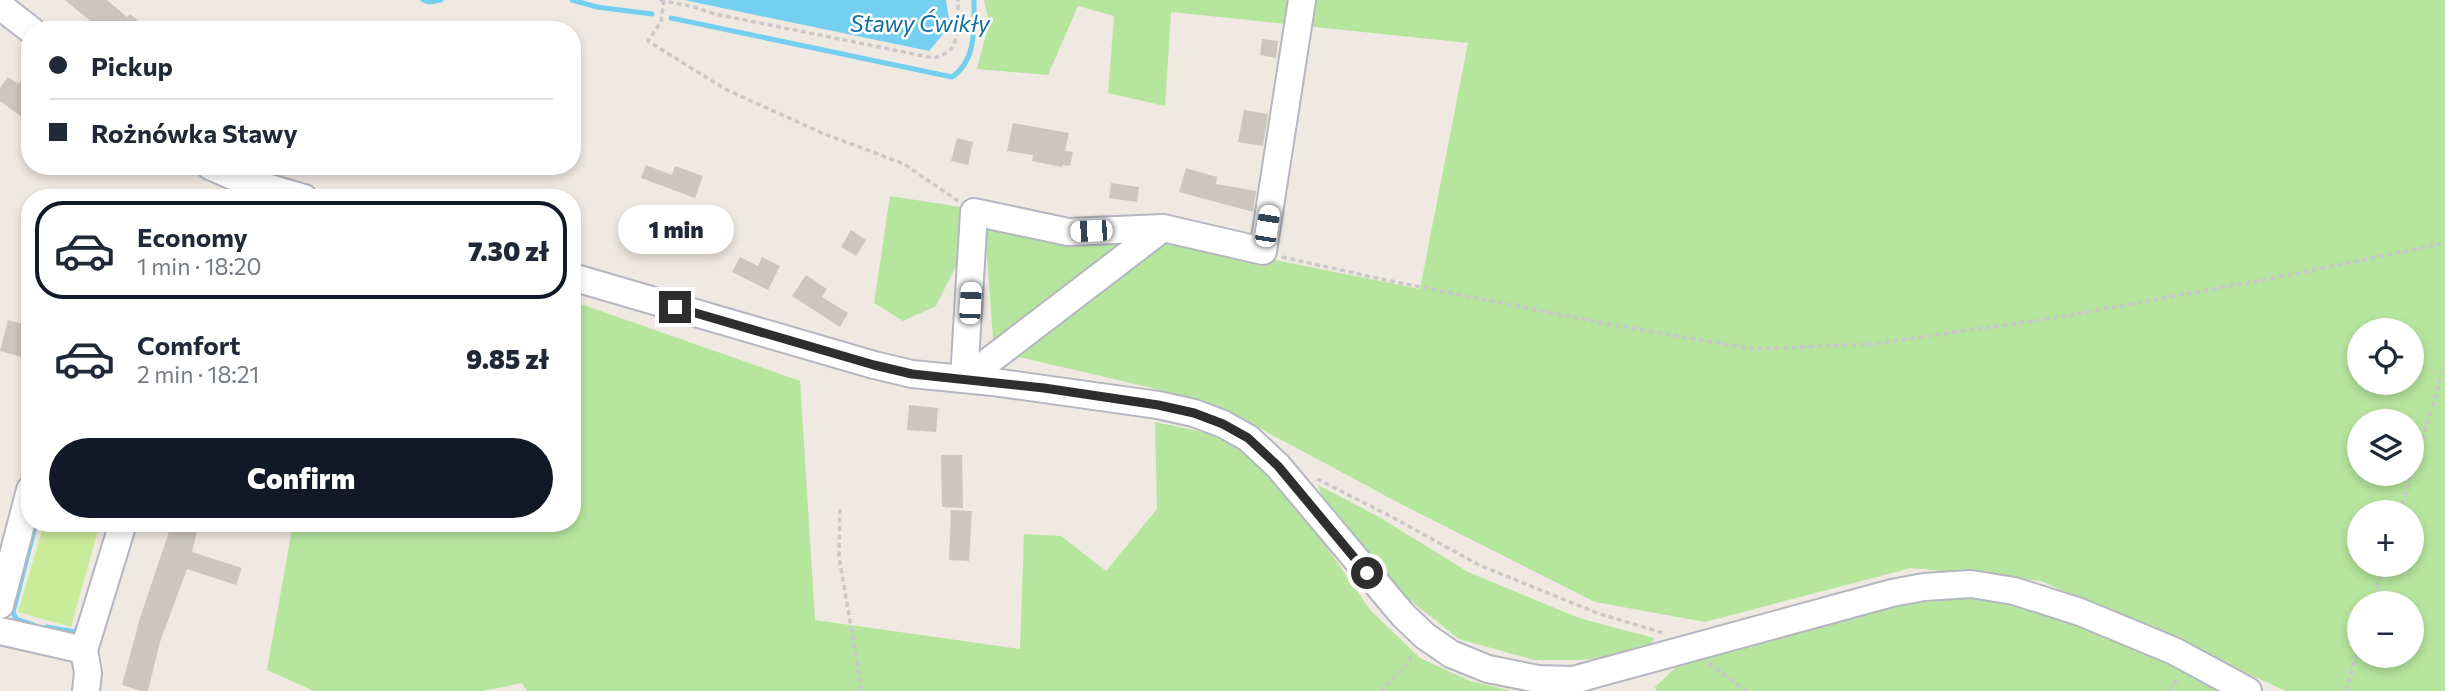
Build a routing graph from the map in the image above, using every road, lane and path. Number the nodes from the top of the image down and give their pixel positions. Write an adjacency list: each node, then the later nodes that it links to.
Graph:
1 (663, 0): 2 (path); 8 (path)
2 (958, 0)
3 (1302, 0): 11 (street)
4 (0, 6): 5 (street)
5 (21, 22)
6 (221, 175): 7 (street)
7 (238, 189)
8 (974, 212): 9 (street); 14 (street)
9 (1163, 228): 11 (street); 14 (street)
10 (2445, 243): 11 (path)
11 (1263, 251)
12 (581, 280): 14 (street)
13 (2445, 365): 16 (path)
14 (972, 380): 21 (street)
15 (1315, 478): 23 (path)
16 (2404, 500)
17 (840, 509): 27 (path)
18 (21, 525): 20 (street)
19 (120, 532): 24 (street)
20 (0, 606)
21 (1414, 627): 23 (street); 28 (path)
22 (0, 631): 24 (street)
23 (1697, 648): 29 (path); 30 (street)
24 (84, 650): 26 (street)
25 (2353, 668): 31 (path)
26 (86, 691)
27 (862, 691)
28 (1380, 691)
29 (1746, 691)
30 (2248, 691)
31 (2346, 691)

